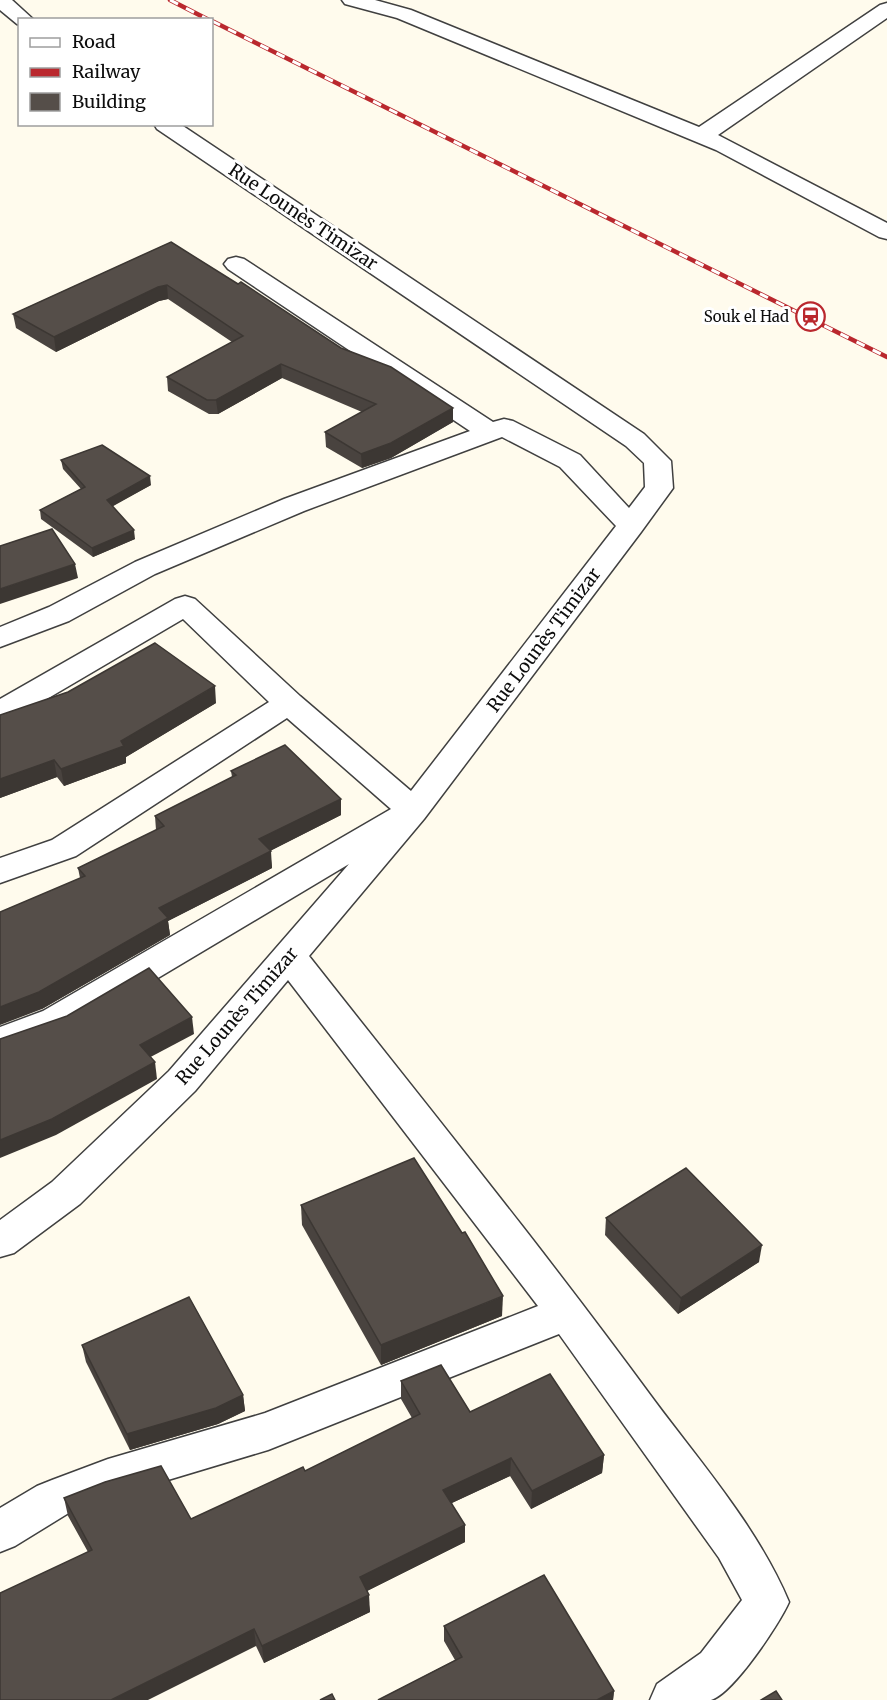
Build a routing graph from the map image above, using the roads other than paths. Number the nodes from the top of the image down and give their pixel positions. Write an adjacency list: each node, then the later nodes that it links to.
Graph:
1 (0, 0): 4 (street)
2 (352, 0): 6 (street)
3 (887, 9): 6 (street)
4 (22, 18)
5 (168, 126): 10 (street, Rue Lounès Timizar)
6 (701, 136): 7 (street)
7 (887, 232)
8 (236, 264): 9 (street)
9 (491, 433): 10 (street); 11 (street)
10 (631, 526): 16 (street, Rue Lounès Timizar)
11 (145, 568): 12 (street); 13 (street)
12 (185, 605): 14 (street); 15 (street)
13 (0, 638)
14 (289, 703): 16 (street); 17 (street)
15 (0, 712)
16 (413, 811): 18 (street, Rue Lounès Timizar); 19 (street)
17 (0, 871)
18 (289, 956): 20 (street, Rue Lounès Timizar); 21 (street)
19 (0, 1041)
20 (0, 1241)
21 (567, 1313): 22 (street); 23 (street)
22 (0, 1532)
23 (674, 1700)

